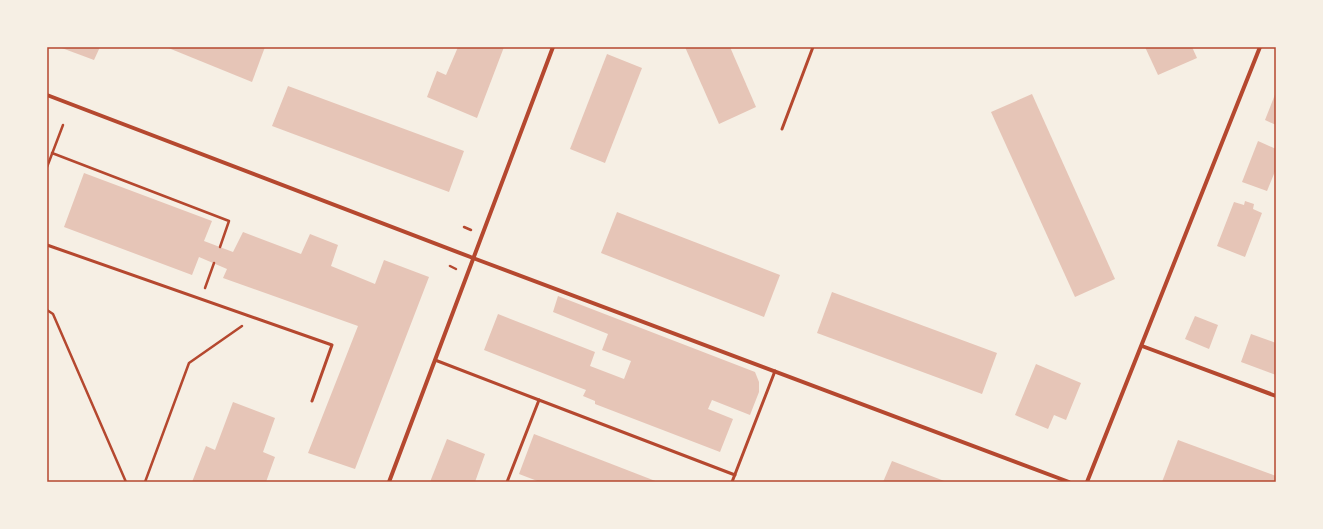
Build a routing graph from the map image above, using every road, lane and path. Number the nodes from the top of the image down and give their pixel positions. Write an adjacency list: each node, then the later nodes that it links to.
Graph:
1 (553, 47): 11 (street)
2 (813, 47): 6 (lane)
3 (1260, 47): 16 (street)
4 (47, 95): 11 (street)
5 (63, 125): 7 (path)
6 (782, 129)
7 (52, 153): 8 (path); 10 (path)
8 (47, 167)
9 (47, 245): 13 (lane)
10 (220, 247)
11 (473, 258): 17 (street); 18 (street)
12 (214, 264): 13 (path)
13 (201, 299): 15 (lane)
14 (47, 310): 23 (path)
15 (255, 318): 21 (lane); 24 (path)
16 (1142, 346): 19 (street); 29 (street)
17 (435, 360): 20 (lane); 25 (street)
18 (775, 371): 22 (lane); 28 (street)
19 (1276, 396)
20 (539, 400): 22 (lane); 26 (lane)
21 (312, 402)
22 (735, 475): 27 (lane)
23 (126, 482)
24 (145, 482)
25 (389, 482)
26 (507, 482)
27 (732, 482)
28 (1069, 482)
29 (1087, 482)

